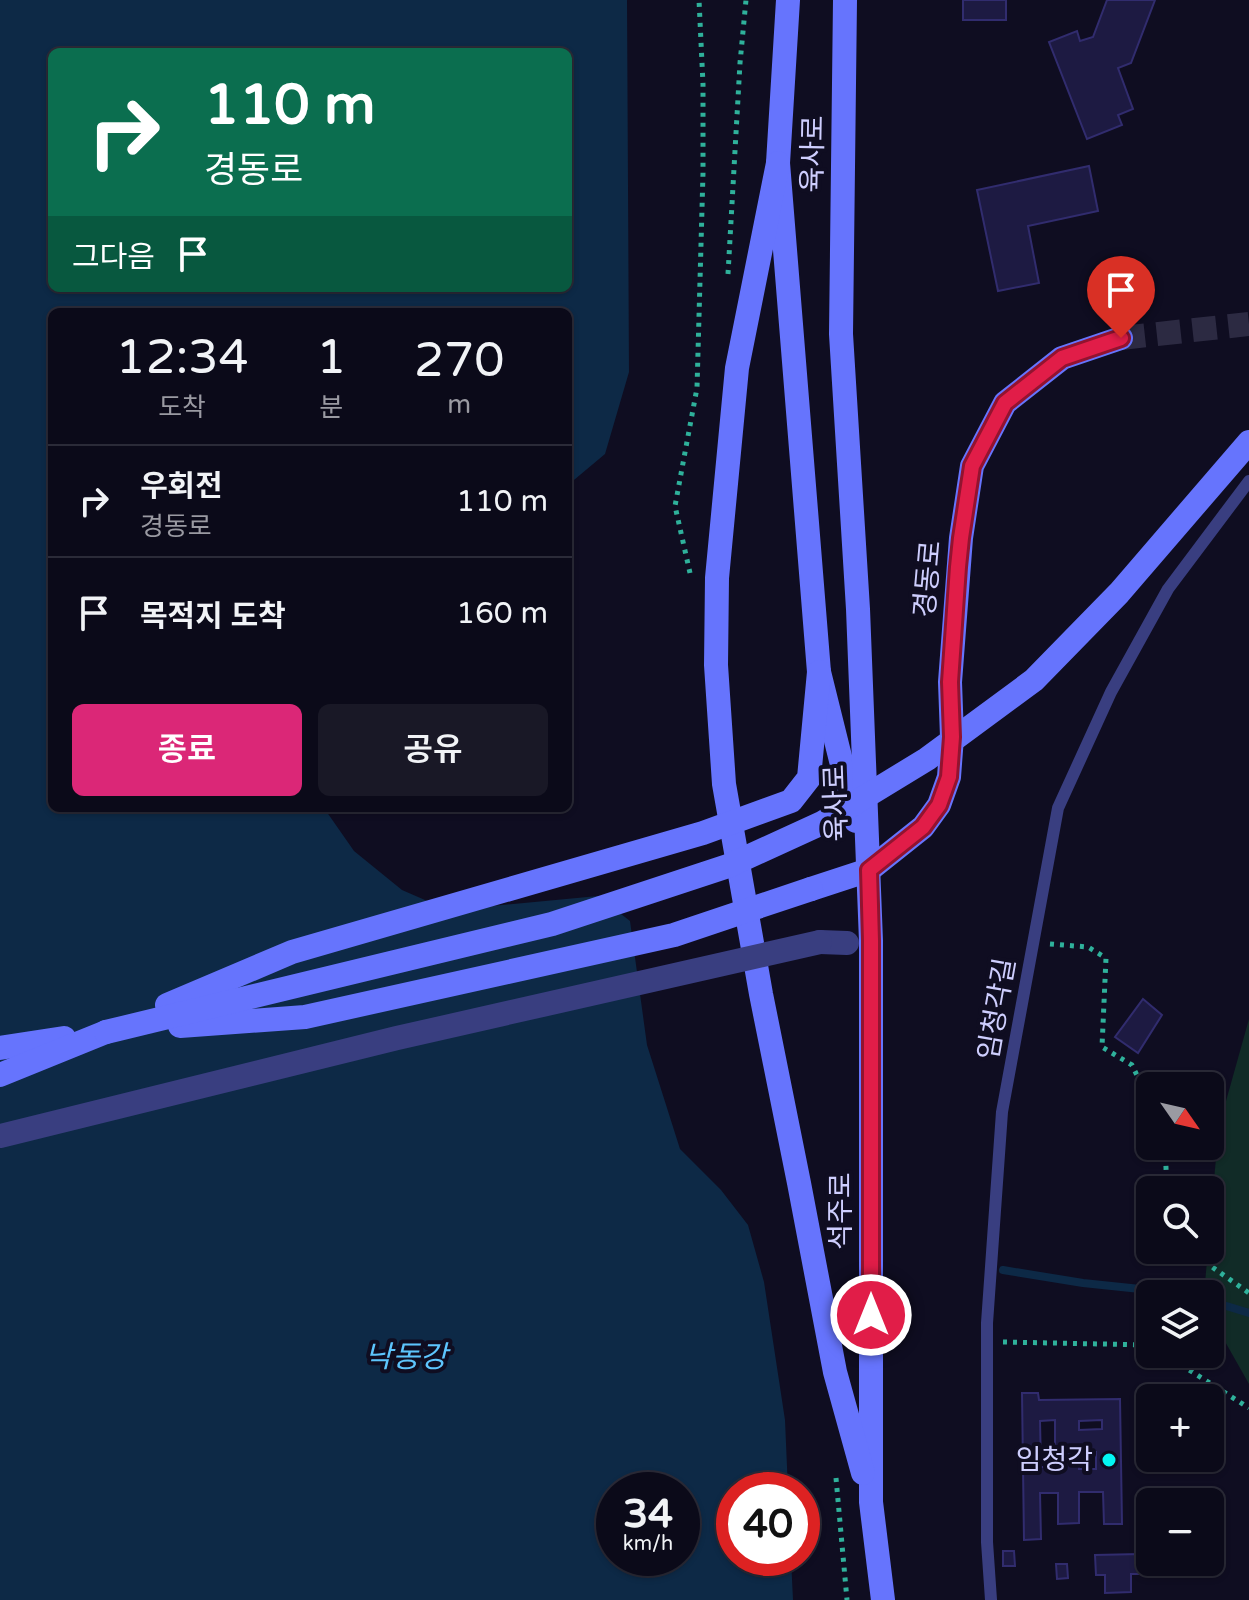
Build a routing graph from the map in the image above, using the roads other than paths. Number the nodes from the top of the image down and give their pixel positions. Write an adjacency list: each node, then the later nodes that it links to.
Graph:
1 (788, 0): 3 (street, 육사로)
2 (845, 0): 8 (street, 육사로)
3 (778, 163): 7 (street, 육사로); 14 (street)
4 (1121, 338): 8 (street, 경동로)
5 (1249, 442): 10 (street, bridge)
6 (1249, 481): 16 (lane, 임청각길)
7 (819, 672): 8 (street, 육사로); 10 (street, bridge)
8 (869, 870): 10 (street, bridge); 14 (street, 석주로)
9 (847, 943): 13 (street, bridge)
10 (106, 1032): 11 (street); 12 (street)
11 (0, 1048)
12 (0, 1075)
13 (0, 1136)
14 (871, 1502): 15 (street, 석주로)
15 (883, 1600)
16 (991, 1600)

